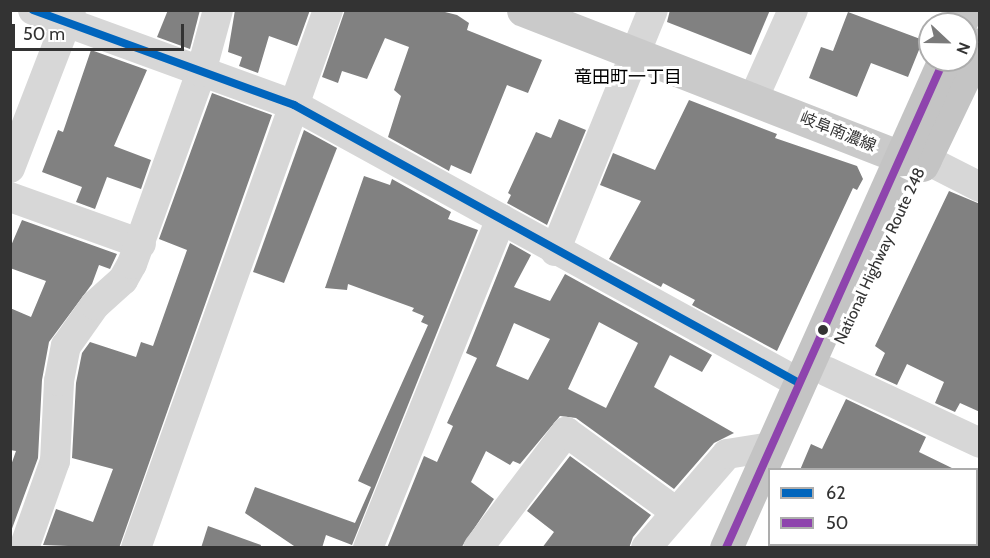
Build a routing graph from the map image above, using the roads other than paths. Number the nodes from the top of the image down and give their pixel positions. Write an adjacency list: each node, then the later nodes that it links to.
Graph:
1 (33, 10): 8 (street)
2 (218, 10): 11 (street)
3 (328, 10): 14 (street)
4 (523, 10): 10 (main road, 岐阜南濃線)
5 (565, 10): 10 (main road, 岐阜南濃線)
6 (653, 10): 10 (street)
7 (793, 10): 13 (street)
8 (69, 16): 11 (street); 15 (street)
9 (980, 44): 16 (highway, National Highway Route 248)
10 (638, 47): 13 (main road, 岐阜南濃線); 16 (main road, 岐阜南濃線); 22 (street)
11 (201, 72): 14 (street); 21 (street)
12 (940, 72): 16 (highway, National Highway Route 248)
13 (759, 86): 16 (main road, 岐阜南濃線)
14 (294, 105): 20 (street); 30 (street)
15 (19, 119): 17 (street)
16 (912, 154): 18 (street); 23 (highway, National Highway Route 248)
17 (10, 168)
18 (980, 187)
19 (10, 197): 21 (street)
20 (501, 219): 22 (street); 31 (street)
21 (141, 244): 29 (street)
22 (555, 251): 23 (street)
23 (813, 377): 24 (street); 25 (highway, National Highway Route 248)
24 (980, 443)
25 (777, 458): 28 (street)
26 (768, 474): 34 (highway, National Highway Route 248)
27 (768, 503): 35 (highway)
28 (676, 512): 32 (street); 33 (street)
29 (24, 548)
30 (136, 548)
31 (368, 548)
32 (478, 548)
33 (646, 548)
34 (726, 548)
35 (747, 548)

